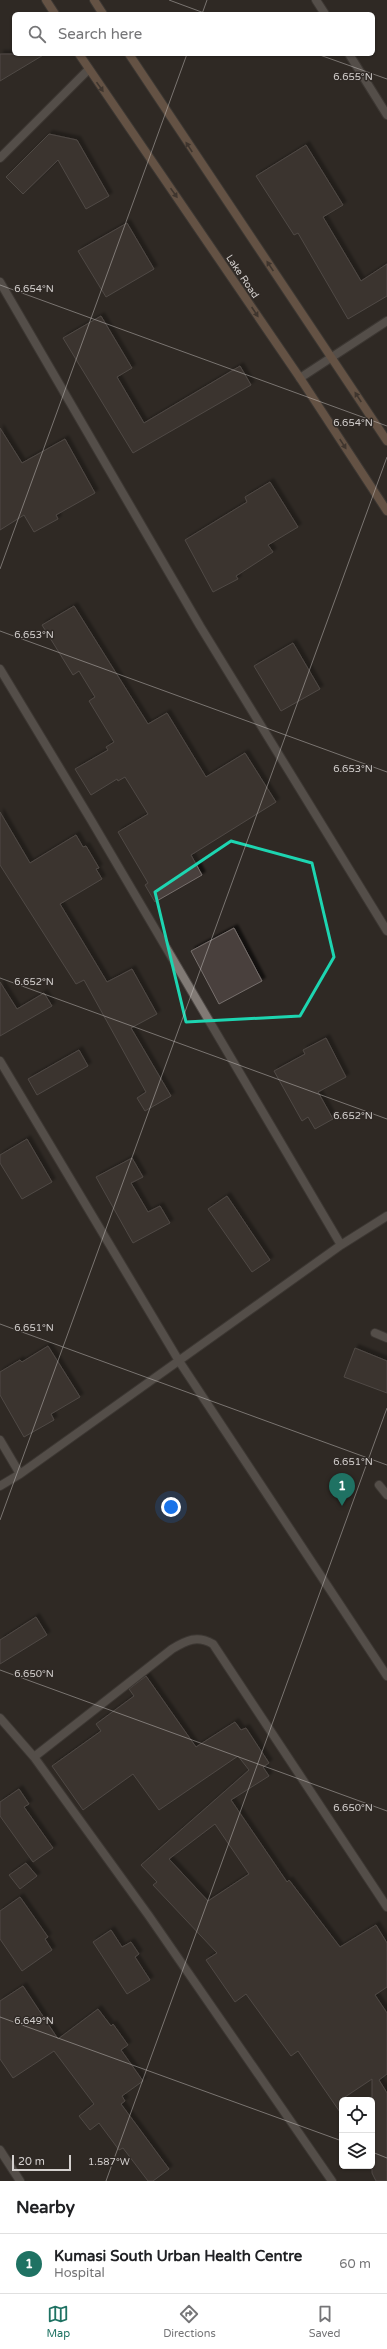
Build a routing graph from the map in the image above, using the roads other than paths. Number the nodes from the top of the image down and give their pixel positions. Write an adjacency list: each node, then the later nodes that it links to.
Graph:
1 (46, 0): 4 (main road)
2 (94, 0): 5 (main road)
3 (316, 0): 6 (street)
4 (54, 12)
5 (102, 12)
6 (324, 12)
7 (80, 56): 10 (main road, Lake Road)
8 (130, 56): 15 (main road, one-way to 8)
9 (351, 56): 11 (street)
10 (88, 70): 12 (street); 16 (main road, Lake Road, one-way to 16)
11 (387, 115)
12 (0, 158)
13 (0, 282): 20 (street)
14 (387, 321): 15 (street)
15 (332, 358): 16 (street); 17 (main road, one-way to 15)
16 (300, 378): 18 (main road, Lake Road, one-way to 18)
17 (387, 441)
18 (387, 511)
19 (0, 669): 23 (street)
20 (387, 931)
21 (0, 1061): 26 (street)
22 (387, 1216): 23 (street)
23 (341, 1245): 26 (street)
24 (375, 1333): 25 (street)
25 (387, 1338)
26 (179, 1361): 28 (street); 32 (street)
27 (0, 1440): 28 (street)
28 (20, 1474): 30 (street)
29 (379, 1485): 31 (street)
30 (0, 1486)
31 (387, 1495)
32 (387, 1676)
33 (0, 1718): 34 (street)
34 (34, 1757): 35 (street); 38 (street)
35 (387, 1907)
36 (0, 2150): 37 (street)
37 (20, 2181)
38 (332, 2181)

